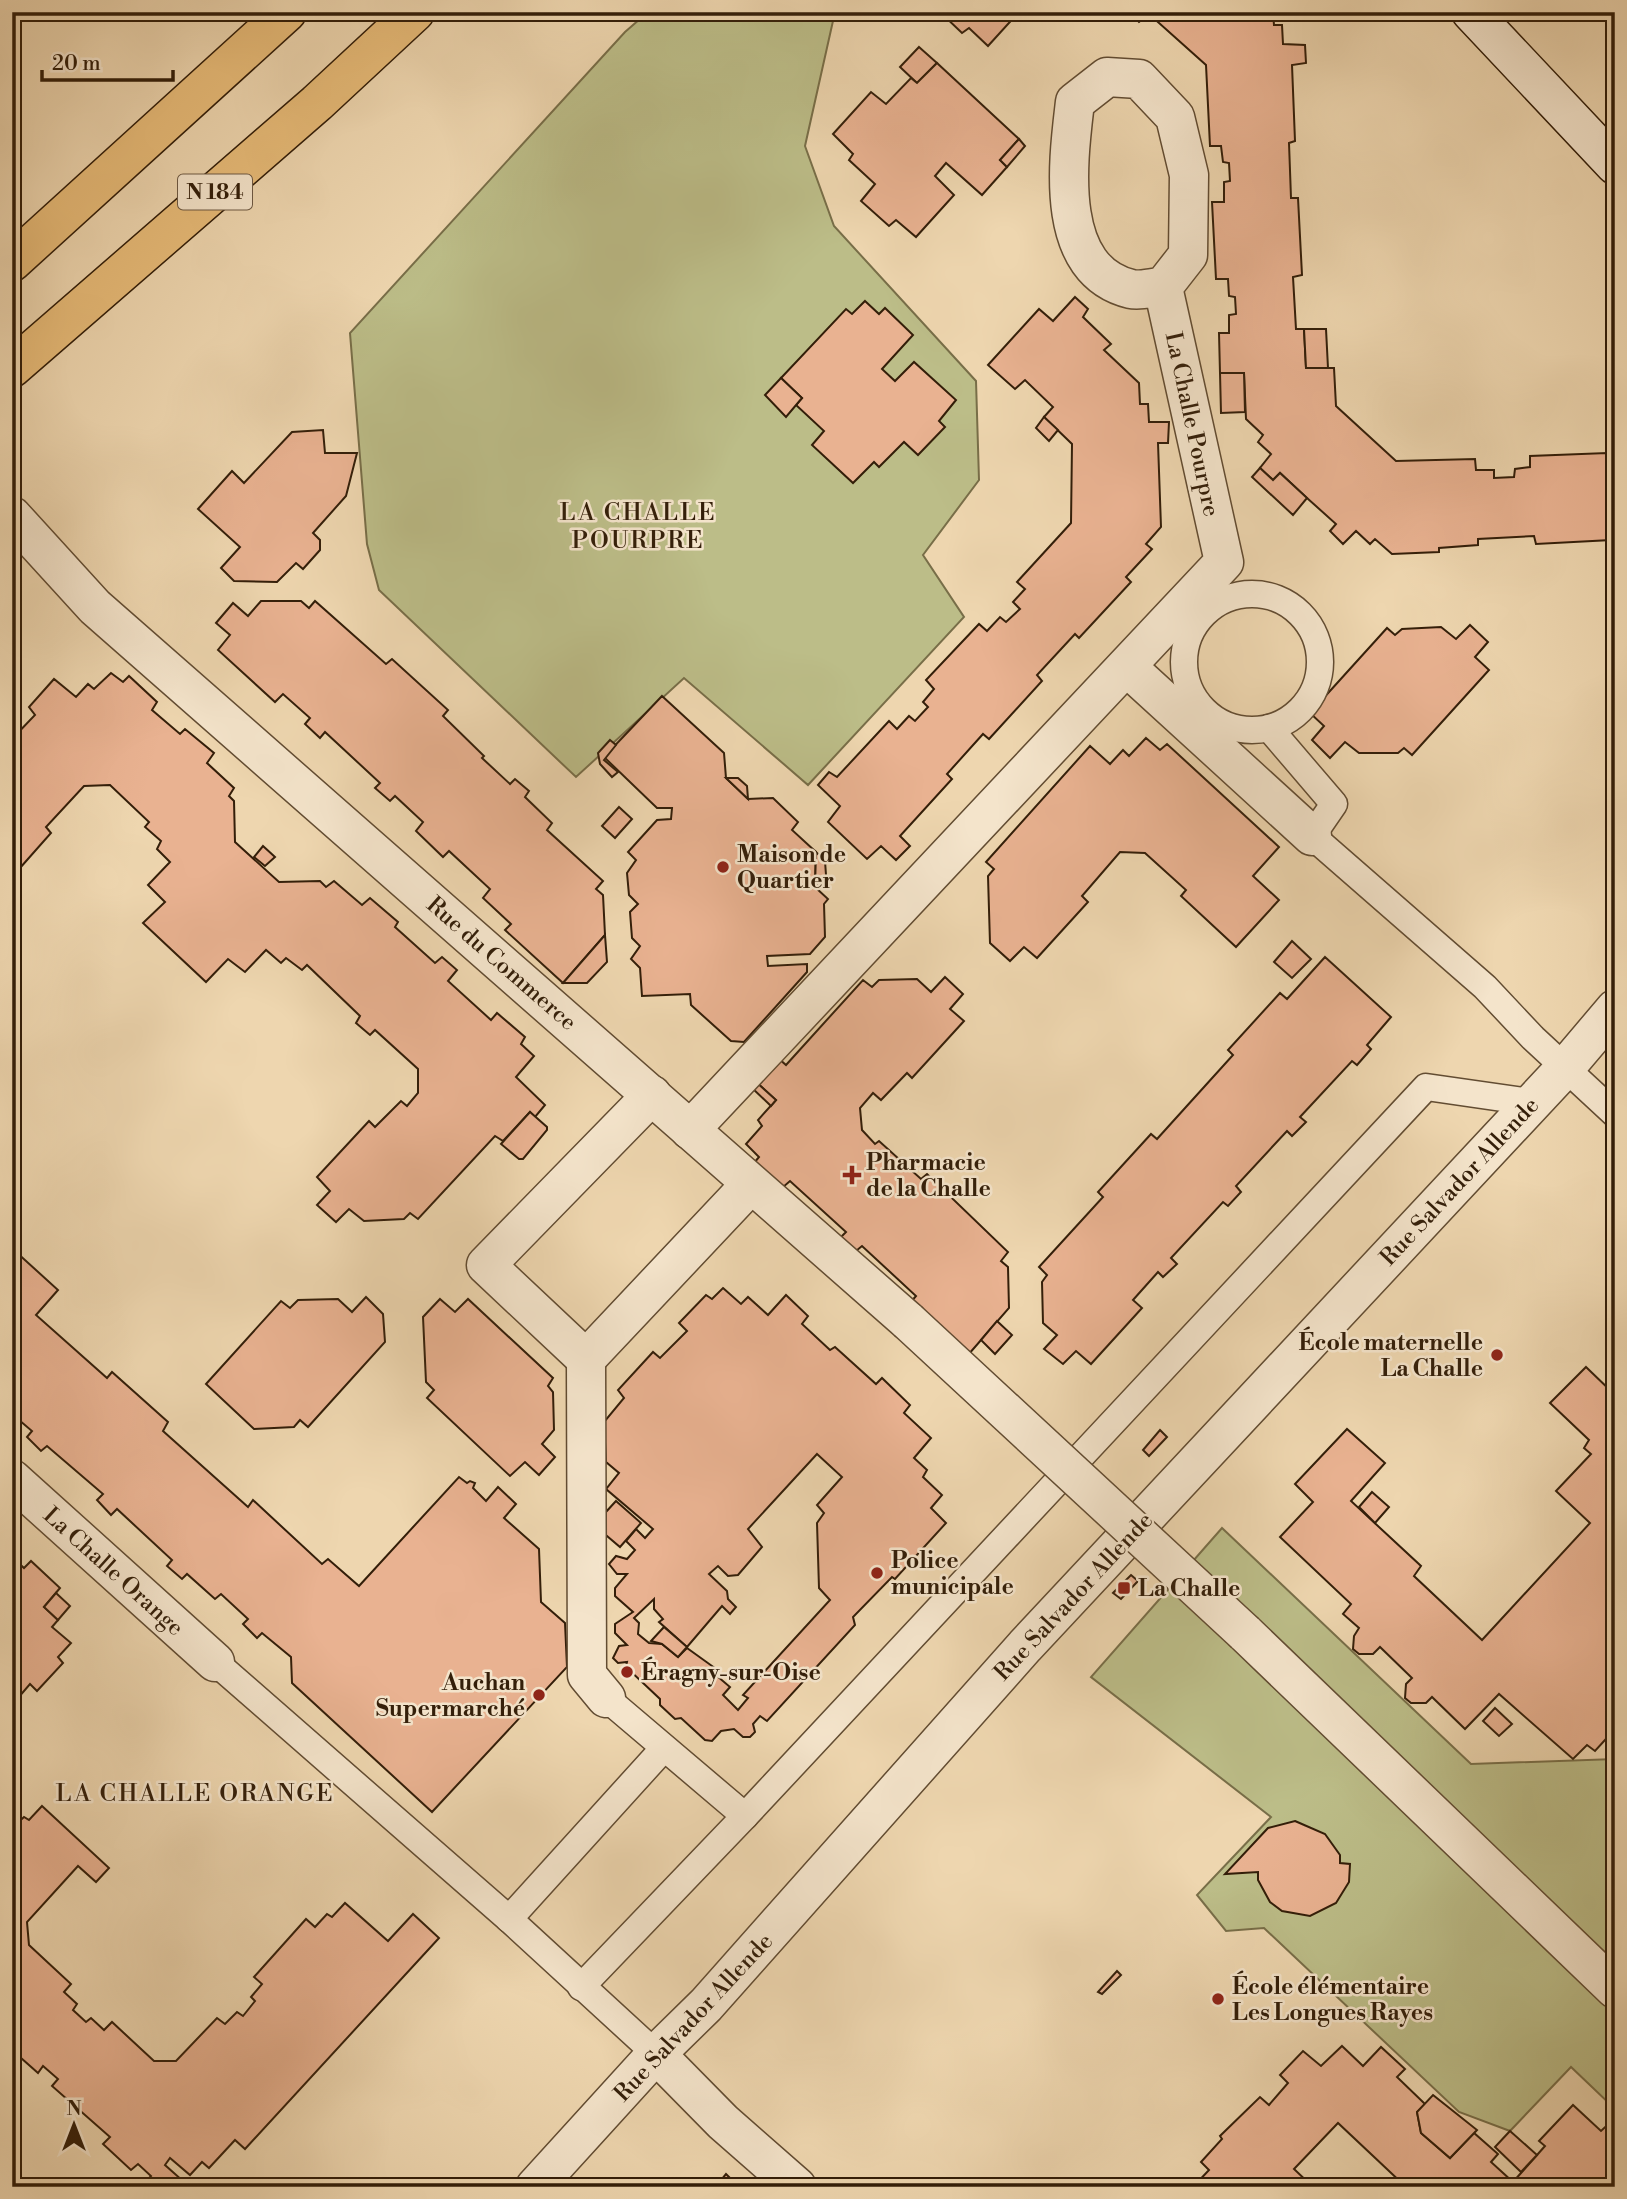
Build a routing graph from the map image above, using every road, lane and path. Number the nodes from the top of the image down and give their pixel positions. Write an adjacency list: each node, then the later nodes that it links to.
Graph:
1 (287, 12): 5 (main road)
2 (415, 12): 7 (main road, N 184)
3 (1471, 12): 4 (street)
4 (1615, 165)
5 (12, 262)
6 (1163, 287): 6 (street); 9 (street, La Challe Pourpre)
7 (12, 368)
8 (12, 516): 14 (street, Rue du Commerce)
9 (1127, 667): 11 (street); 17 (street)
10 (1269, 728): 10 (lane); 11 (lane)
11 (1312, 836): 13 (lane)
12 (1615, 1009): 13 (street, Rue Salvador Allende)
13 (1565, 1068): 15 (street, Rue Salvador Allende); 16 (lane)
14 (652, 1095): 17 (street, Rue du Commerce); 19 (street)
15 (1531, 1102): 24 (lane); 28 (street, Rue Salvador Allende)
16 (1615, 1114)
17 (690, 1130): 18 (street, Rue du Commerce)
18 (751, 1185): 19 (street); 27 (street, Rue du Commerce, bridge)
19 (586, 1359): 22 (street)
20 (12, 1479): 21 (street, La Challe Orange)
21 (215, 1662): 25 (lane)
22 (606, 1698): 23 (lane)
23 (664, 1748): 24 (lane); 25 (lane)
24 (745, 1816): 26 (lane)
25 (509, 1919): 26 (lane)
26 (581, 1987): 28 (lane)
27 (1615, 1989)
28 (656, 2054): 29 (street, Rue Salvador Allende); 30 (street)
29 (535, 2187)
30 (797, 2187)

